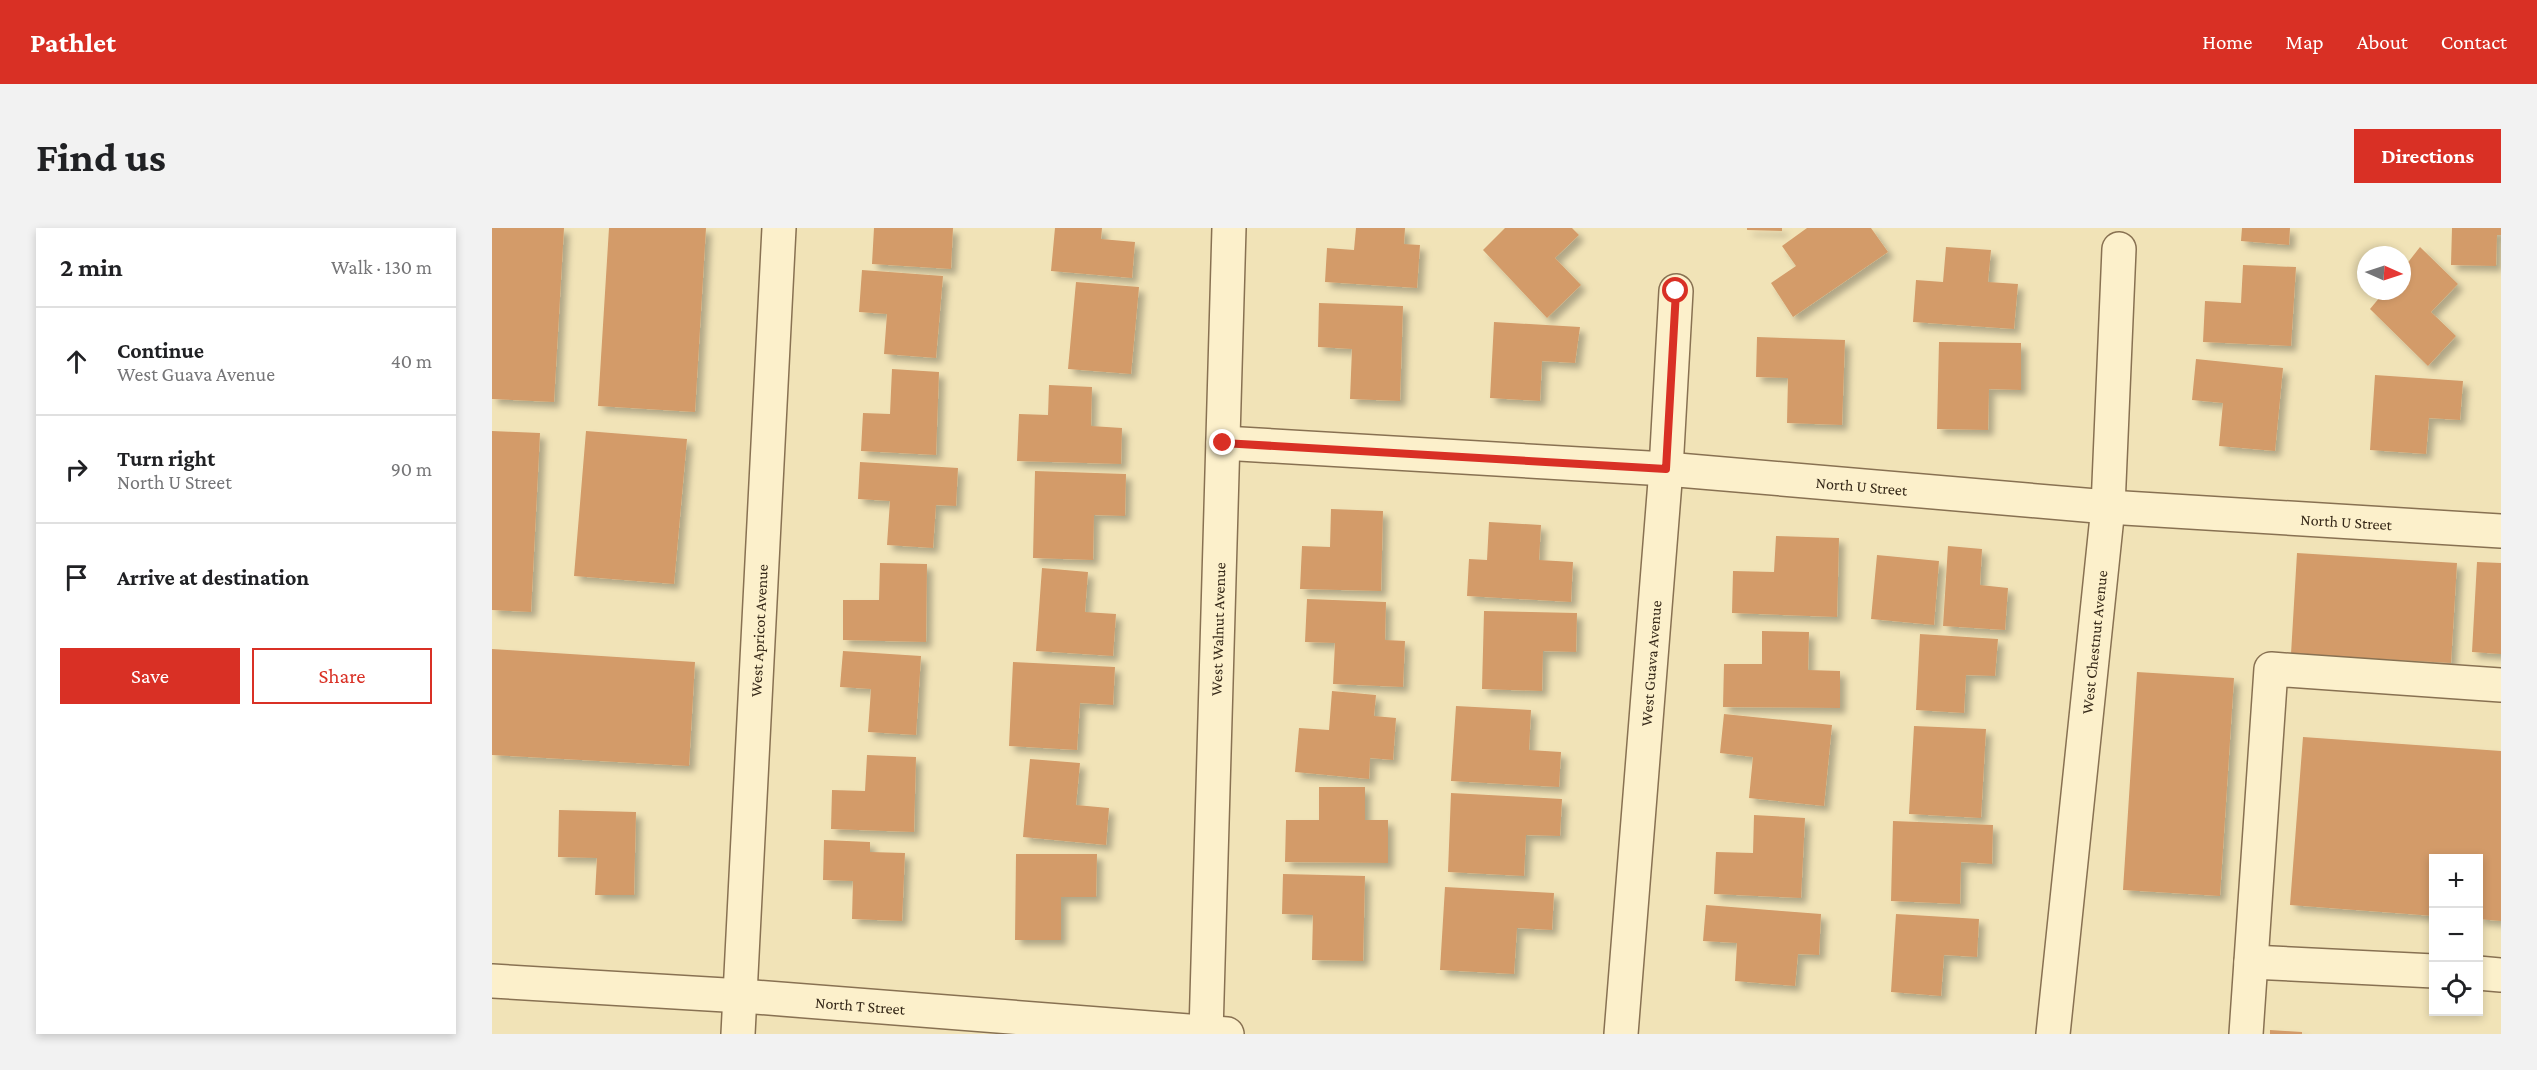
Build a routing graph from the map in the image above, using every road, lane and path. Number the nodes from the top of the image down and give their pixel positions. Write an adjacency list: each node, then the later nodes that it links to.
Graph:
1 (779, 228): 15 (street, West Apricot Avenue)
2 (1229, 228): 5 (street, West Walnut Avenue)
3 (2119, 249): 7 (street, West Chestnut Avenue)
4 (1676, 291): 6 (street, West Guava Avenue)
5 (1223, 443): 6 (street, North U Street); 16 (street, West Walnut Avenue)
6 (1666, 469): 7 (street, North U Street); 18 (street, West Guava Avenue)
7 (2108, 507): 8 (street, North U Street); 19 (street, West Chestnut Avenue)
8 (2501, 531)
9 (2501, 685): 10 (street)
10 (2251, 962): 11 (street); 20 (street)
11 (2429, 971)
12 (2483, 974): 13 (street)
13 (2501, 975)
14 (492, 981): 15 (street, North T Street)
15 (742, 996): 16 (street, North T Street); 17 (street, West Apricot Avenue)
16 (1216, 1033)
17 (738, 1034)
18 (1621, 1034)
19 (2053, 1034)
20 (2246, 1034)

